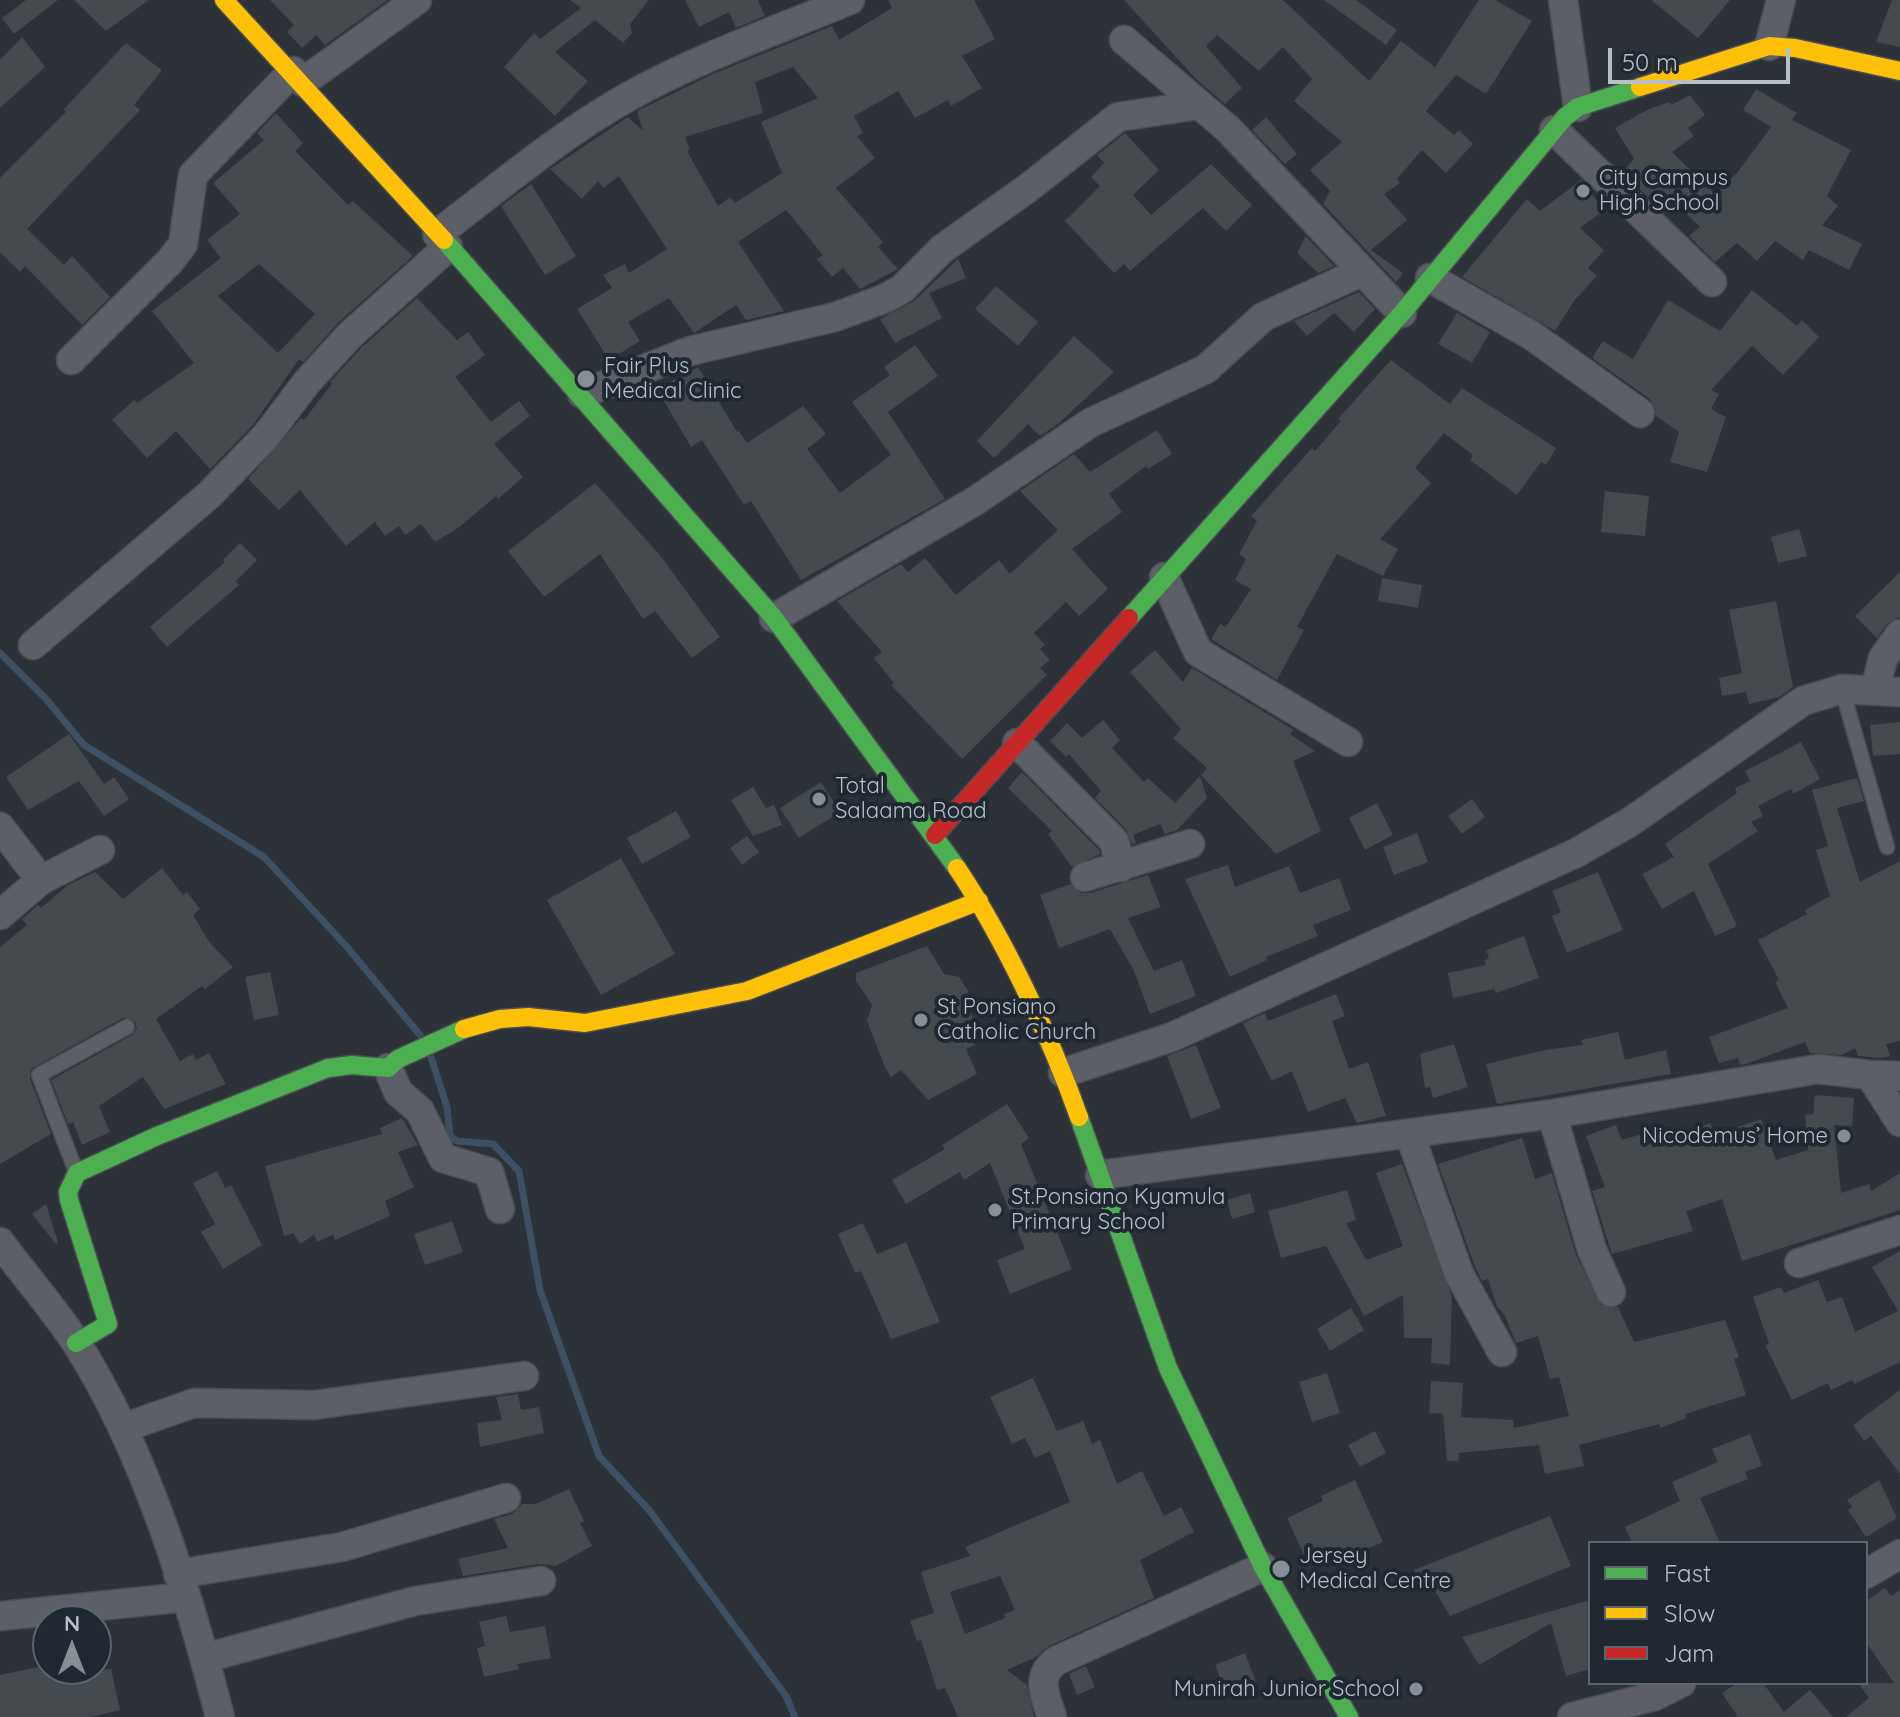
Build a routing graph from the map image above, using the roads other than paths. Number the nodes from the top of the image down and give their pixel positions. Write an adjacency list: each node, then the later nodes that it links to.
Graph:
1 (224, 0): 9 (street)
2 (417, 0): 9 (street)
3 (850, 0): 13 (street)
4 (1563, 0): 11 (street)
5 (1781, 0): 7 (street)
6 (1124, 40): 10 (street)
7 (1769, 46): 8 (street); 11 (street)
8 (1900, 71)
9 (298, 76): 13 (street); 18 (street)
10 (1198, 105): 14 (street); 19 (street)
11 (1578, 107): 12 (street)
12 (1554, 130): 15 (street); 16 (street)
13 (443, 241): 19 (street); 24 (street)
14 (1361, 272): 17 (street); 22 (street)
15 (1430, 278): 17 (street); 20 (street)
16 (1712, 282)
17 (1402, 313): 21 (street)
18 (71, 360)
19 (582, 394): 22 (street)
20 (1640, 413)
21 (1164, 577): 27 (street); 28 (street)
22 (774, 618): 30 (street)
23 (1900, 634): 26 (street)
24 (33, 645)
25 (1842, 689): 26 (street); 32 (lane); 41 (street)
26 (1887, 691)
27 (1348, 742)
28 (1017, 743): 30 (street); 34 (street)
29 (0, 827): 36 (street)
30 (935, 835): 37 (street)
31 (1190, 844): 34 (street)
32 (1887, 847)
33 (100, 850): 36 (street)
34 (1121, 867): 35 (street)
35 (1085, 877)
36 (41, 880): 38 (street)
37 (979, 901): 40 (street); 41 (street)
38 (0, 915)
39 (127, 1027): 47 (lane)
40 (388, 1068): 47 (street); 49 (street)
41 (1063, 1073): 48 (street)
42 (1870, 1075): 43 (street); 44 (street); 45 (street)
43 (1900, 1076)
44 (1552, 1114): 46 (street); 53 (street)
45 (1900, 1122)
46 (1410, 1135): 48 (street); 55 (street)
47 (77, 1173): 54 (street)
48 (1100, 1175): 60 (street)
49 (500, 1209)
50 (1900, 1230): 52 (street)
51 (0, 1242): 54 (street)
52 (1799, 1263)
53 (1611, 1292)
54 (76, 1343): 57 (street)
55 (1502, 1352)
56 (524, 1376): 57 (street)
57 (123, 1428): 63 (street)
58 (506, 1498): 63 (street)
59 (1900, 1554): 61 (street)
60 (1263, 1567): 68 (street); 69 (street)
61 (1868, 1573)
62 (541, 1581): 65 (street)
63 (182, 1586): 64 (street); 65 (street)
64 (0, 1616)
65 (205, 1658): 67 (street)
66 (1652, 1689): 70 (street)
67 (220, 1717)
68 (1052, 1717)
69 (1349, 1717)
70 (1572, 1717)

